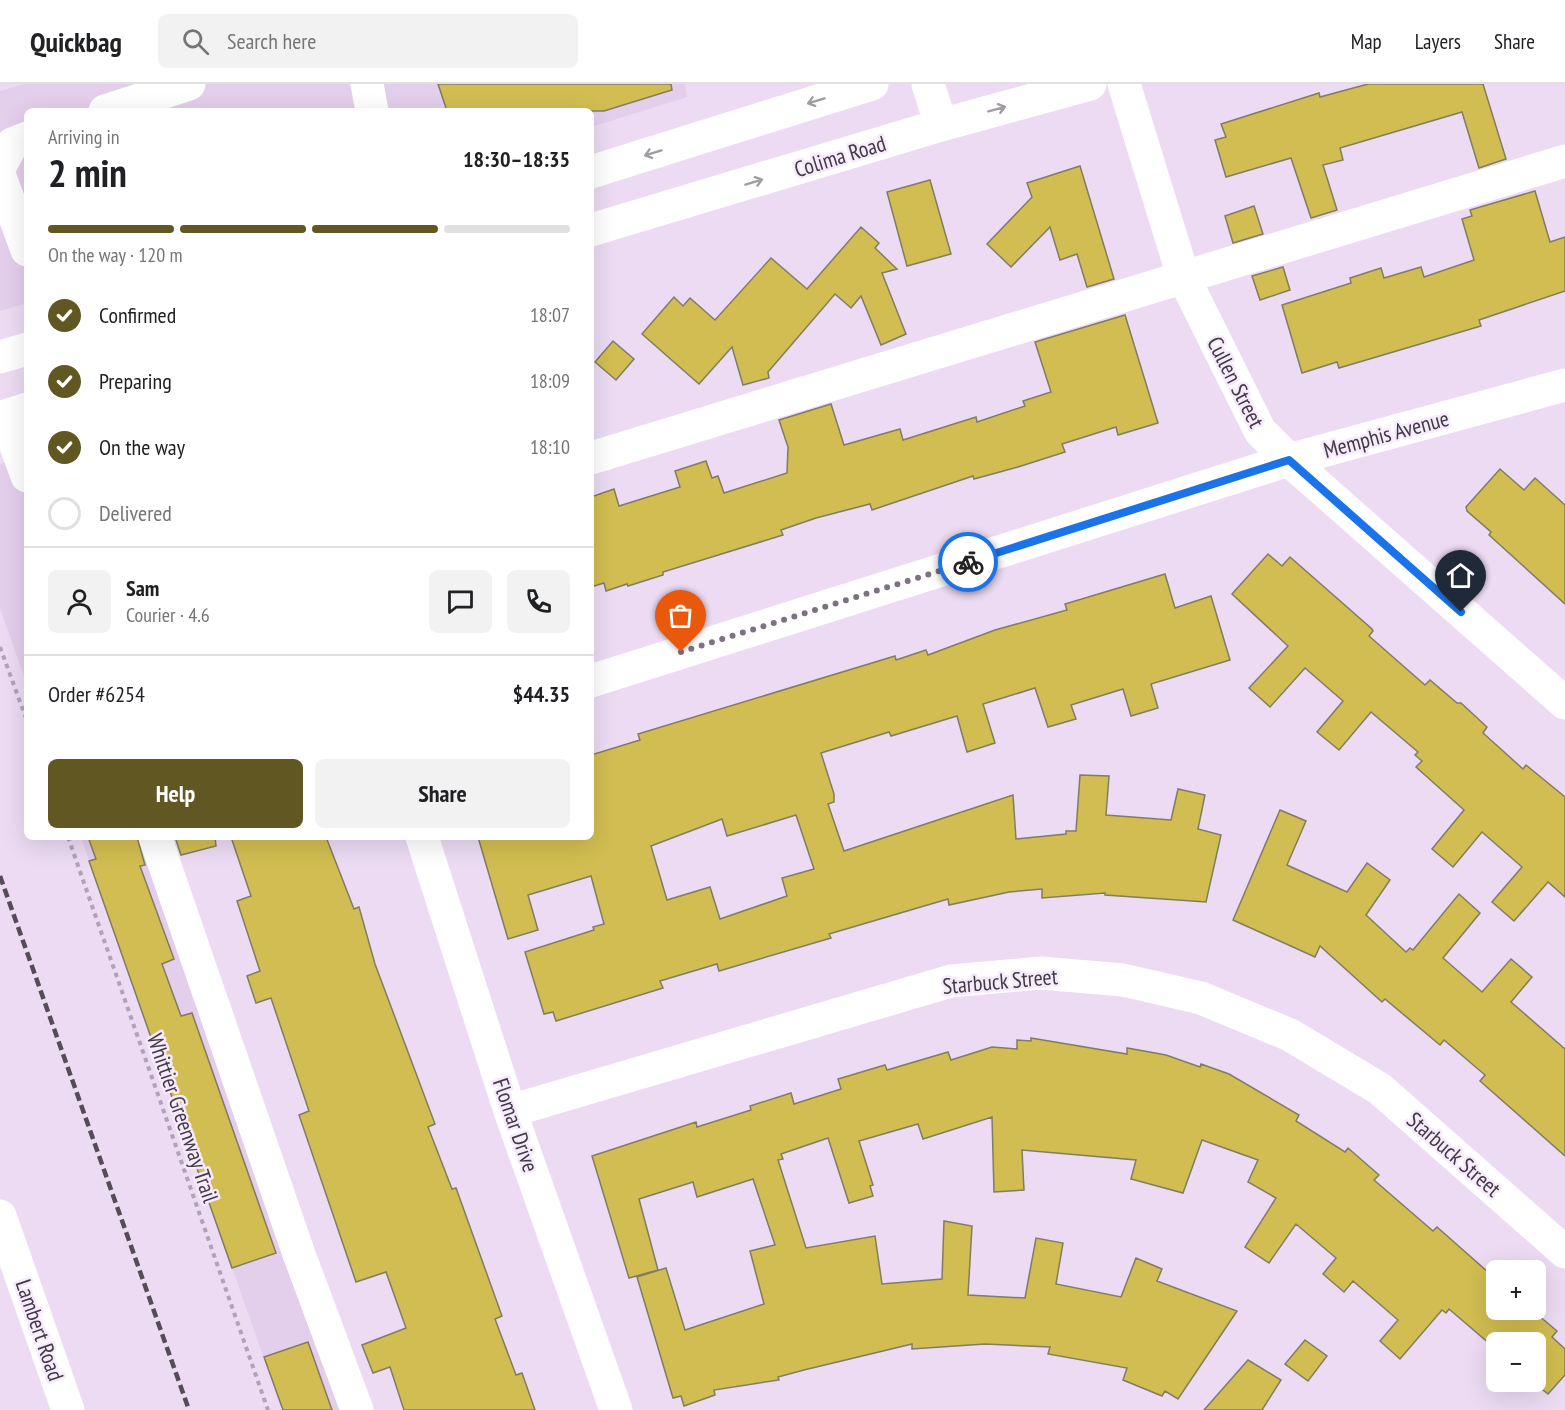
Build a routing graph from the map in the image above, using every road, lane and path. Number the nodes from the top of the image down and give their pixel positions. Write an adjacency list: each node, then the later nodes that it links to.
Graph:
1 (189, 84): 7 (street)
2 (367, 84): 8 (street)
3 (872, 84): 13 (street, one-way to 13)
4 (928, 84): 9 (street)
5 (1090, 84): 9 (street, Colima Road, one-way to 5)
6 (1124, 84): 17 (street, Cullen Street)
7 (114, 108)
8 (371, 108)
9 (941, 125): 15 (street, Colima Road, one-way to 9)
10 (24, 139): 12 (street)
11 (1565, 161): 17 (street)
12 (0, 166)
13 (594, 171)
14 (0, 177): 16 (street)
15 (594, 229)
16 (24, 242)
17 (1183, 276): 22 (street); 23 (street, Cullen Street)
18 (24, 350): 19 (street)
19 (0, 357)
20 (1565, 386): 23 (street, Memphis Avenue)
21 (11, 414): 24 (street)
22 (594, 457)
23 (1289, 460): 26 (street, Memphis Avenue); 27 (street, Cullen Street)
24 (24, 464)
25 (0, 647): 28 (path)
26 (594, 680)
27 (1565, 703)
28 (24, 713)
29 (69, 840): 36 (path, Whittier Greenway Trail)
30 (156, 840): 37 (street)
31 (423, 840): 32 (street, Flomar Drive)
32 (510, 1111): 34 (street, Starbuck Street); 38 (street, Flomar Drive)
33 (0, 1216): 35 (street, Lambert Road)
34 (1565, 1252)
35 (68, 1410)
36 (268, 1410)
37 (357, 1410)
38 (616, 1410)

